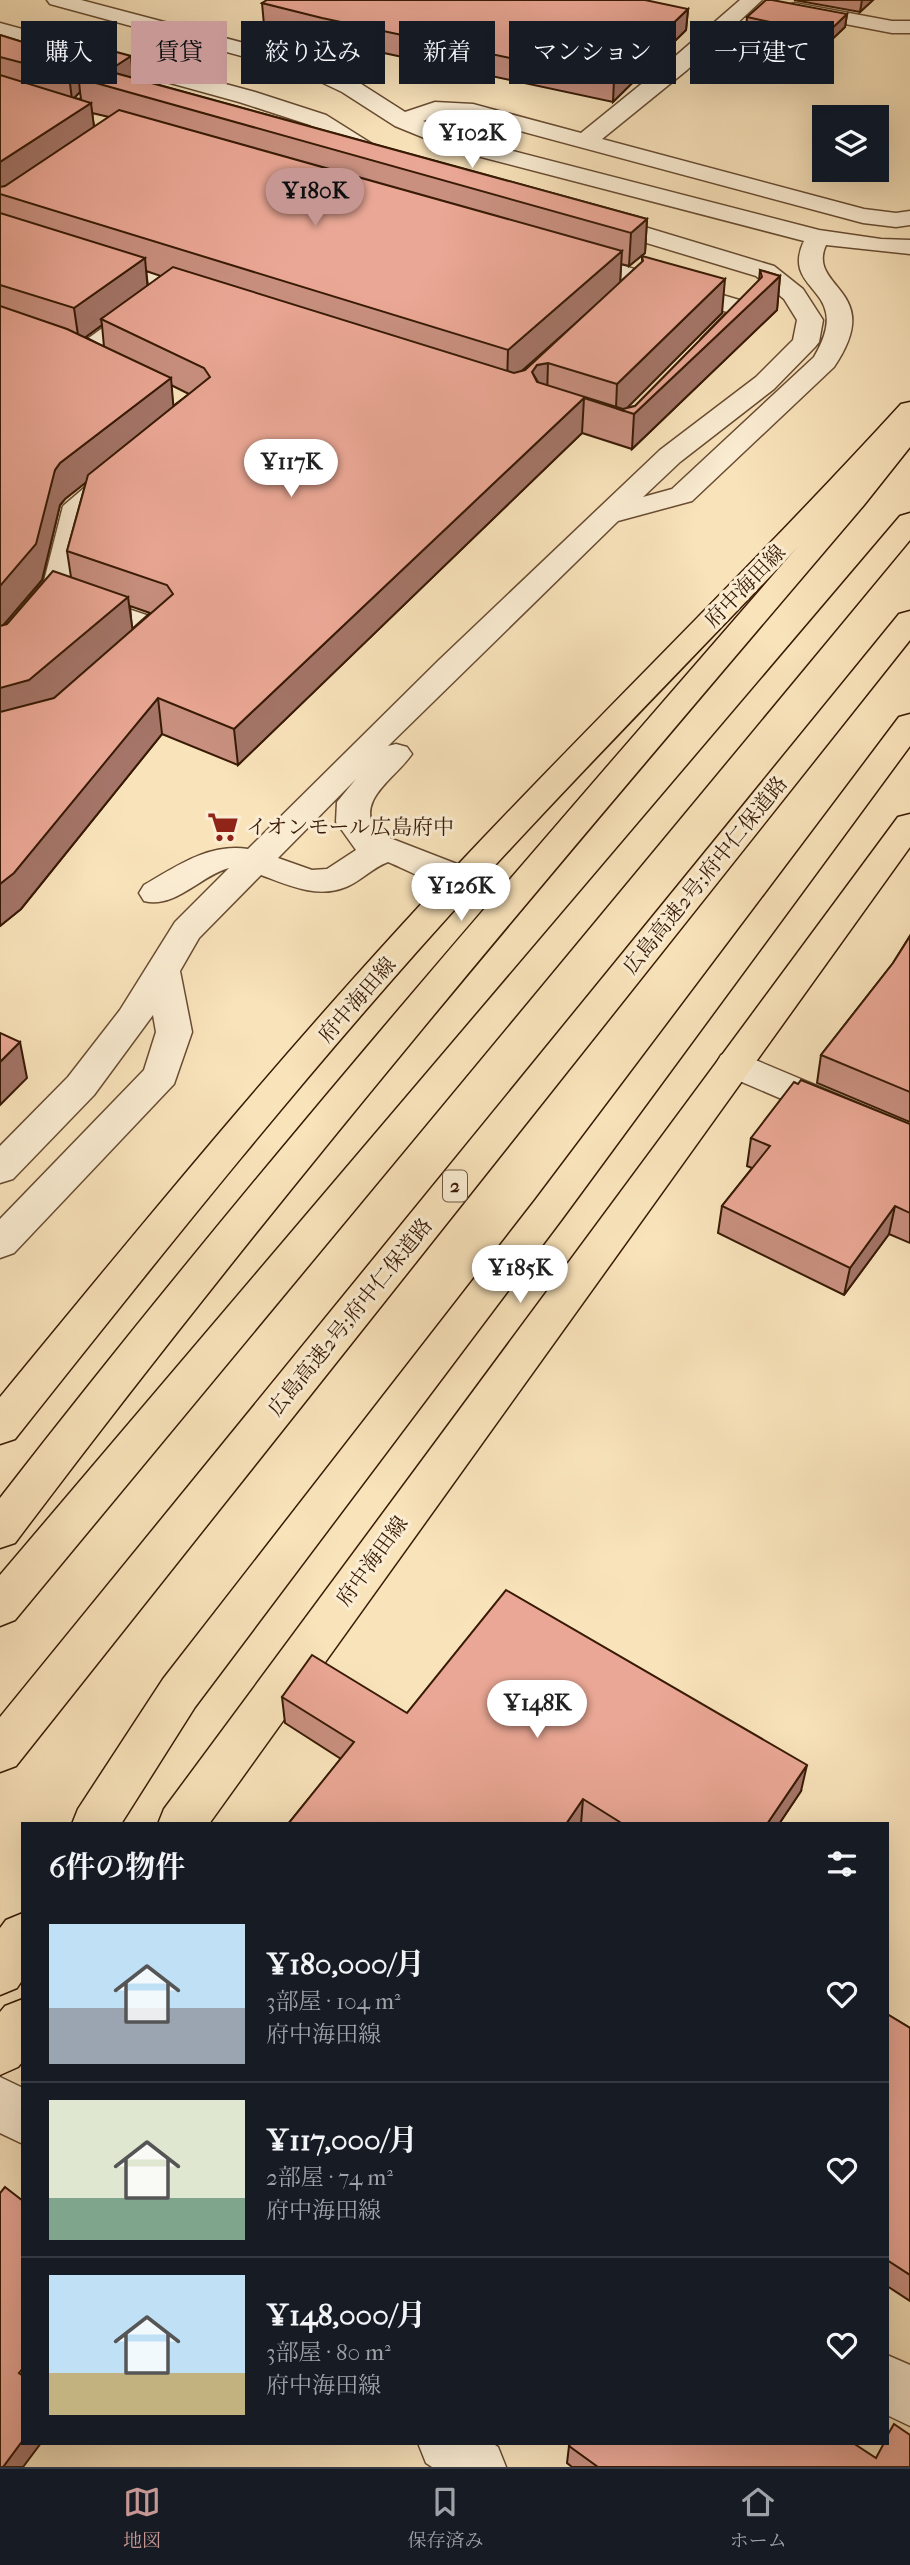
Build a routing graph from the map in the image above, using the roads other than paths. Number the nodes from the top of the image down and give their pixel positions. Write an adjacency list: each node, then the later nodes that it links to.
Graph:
1 (57, 0): 5 (street)
2 (752, 0): 3 (street); 6 (street)
3 (910, 27)
4 (0, 29): 7 (street)
5 (403, 121): 6 (street); 8 (street)
6 (585, 141): 11 (street)
7 (415, 168)
8 (550, 168): 9 (street); 13 (street)
9 (503, 179)
10 (574, 214): 23 (street)
11 (910, 218)
12 (0, 234): 16 (street)
13 (818, 237): 14 (street); 23 (street)
14 (910, 247)
15 (544, 250): 19 (street)
16 (174, 288): 17 (street); 18 (street)
17 (230, 305)
18 (1, 330)
19 (696, 357)
20 (910, 410): 34 (main road, 府中海田線)
21 (910, 429): 42 (main road)
22 (142, 454): 25 (street)
23 (607, 516): 29 (street)
24 (910, 522): 43 (main road)
25 (51, 591): 27 (street); 28 (street)
26 (910, 620): 44 (main road, 広島高速2号;府中仁保道路 / 2)
27 (0, 652)
28 (108, 673)
29 (418, 698): 32 (street); 33 (street)
30 (910, 724): 45 (main road)
31 (910, 824): 37 (main road, 府中海田線)
32 (388, 850): 33 (street); 34 (street)
33 (254, 861): 35 (street); 36 (street)
34 (463, 880): 41 (main road, 府中海田線)
35 (156, 893)
36 (162, 970): 39 (street); 40 (street)
37 (734, 1064): 38 (street); 46 (main road, 府中海田線)
38 (910, 1140)
39 (0, 1168)
40 (0, 1243)
41 (0, 1427)
42 (0, 1530)
43 (0, 1607)
44 (0, 1751)
45 (96, 1822)
46 (182, 1822)
47 (21, 1939): 48 (main road)
48 (0, 1971)
49 (21, 2024): 50 (main road)
50 (0, 2050)
51 (0, 2102): 52 (street)
52 (21, 2118)
53 (889, 2383): 54 (street)
54 (910, 2398)
55 (449, 2445): 56 (street)
56 (478, 2467)

